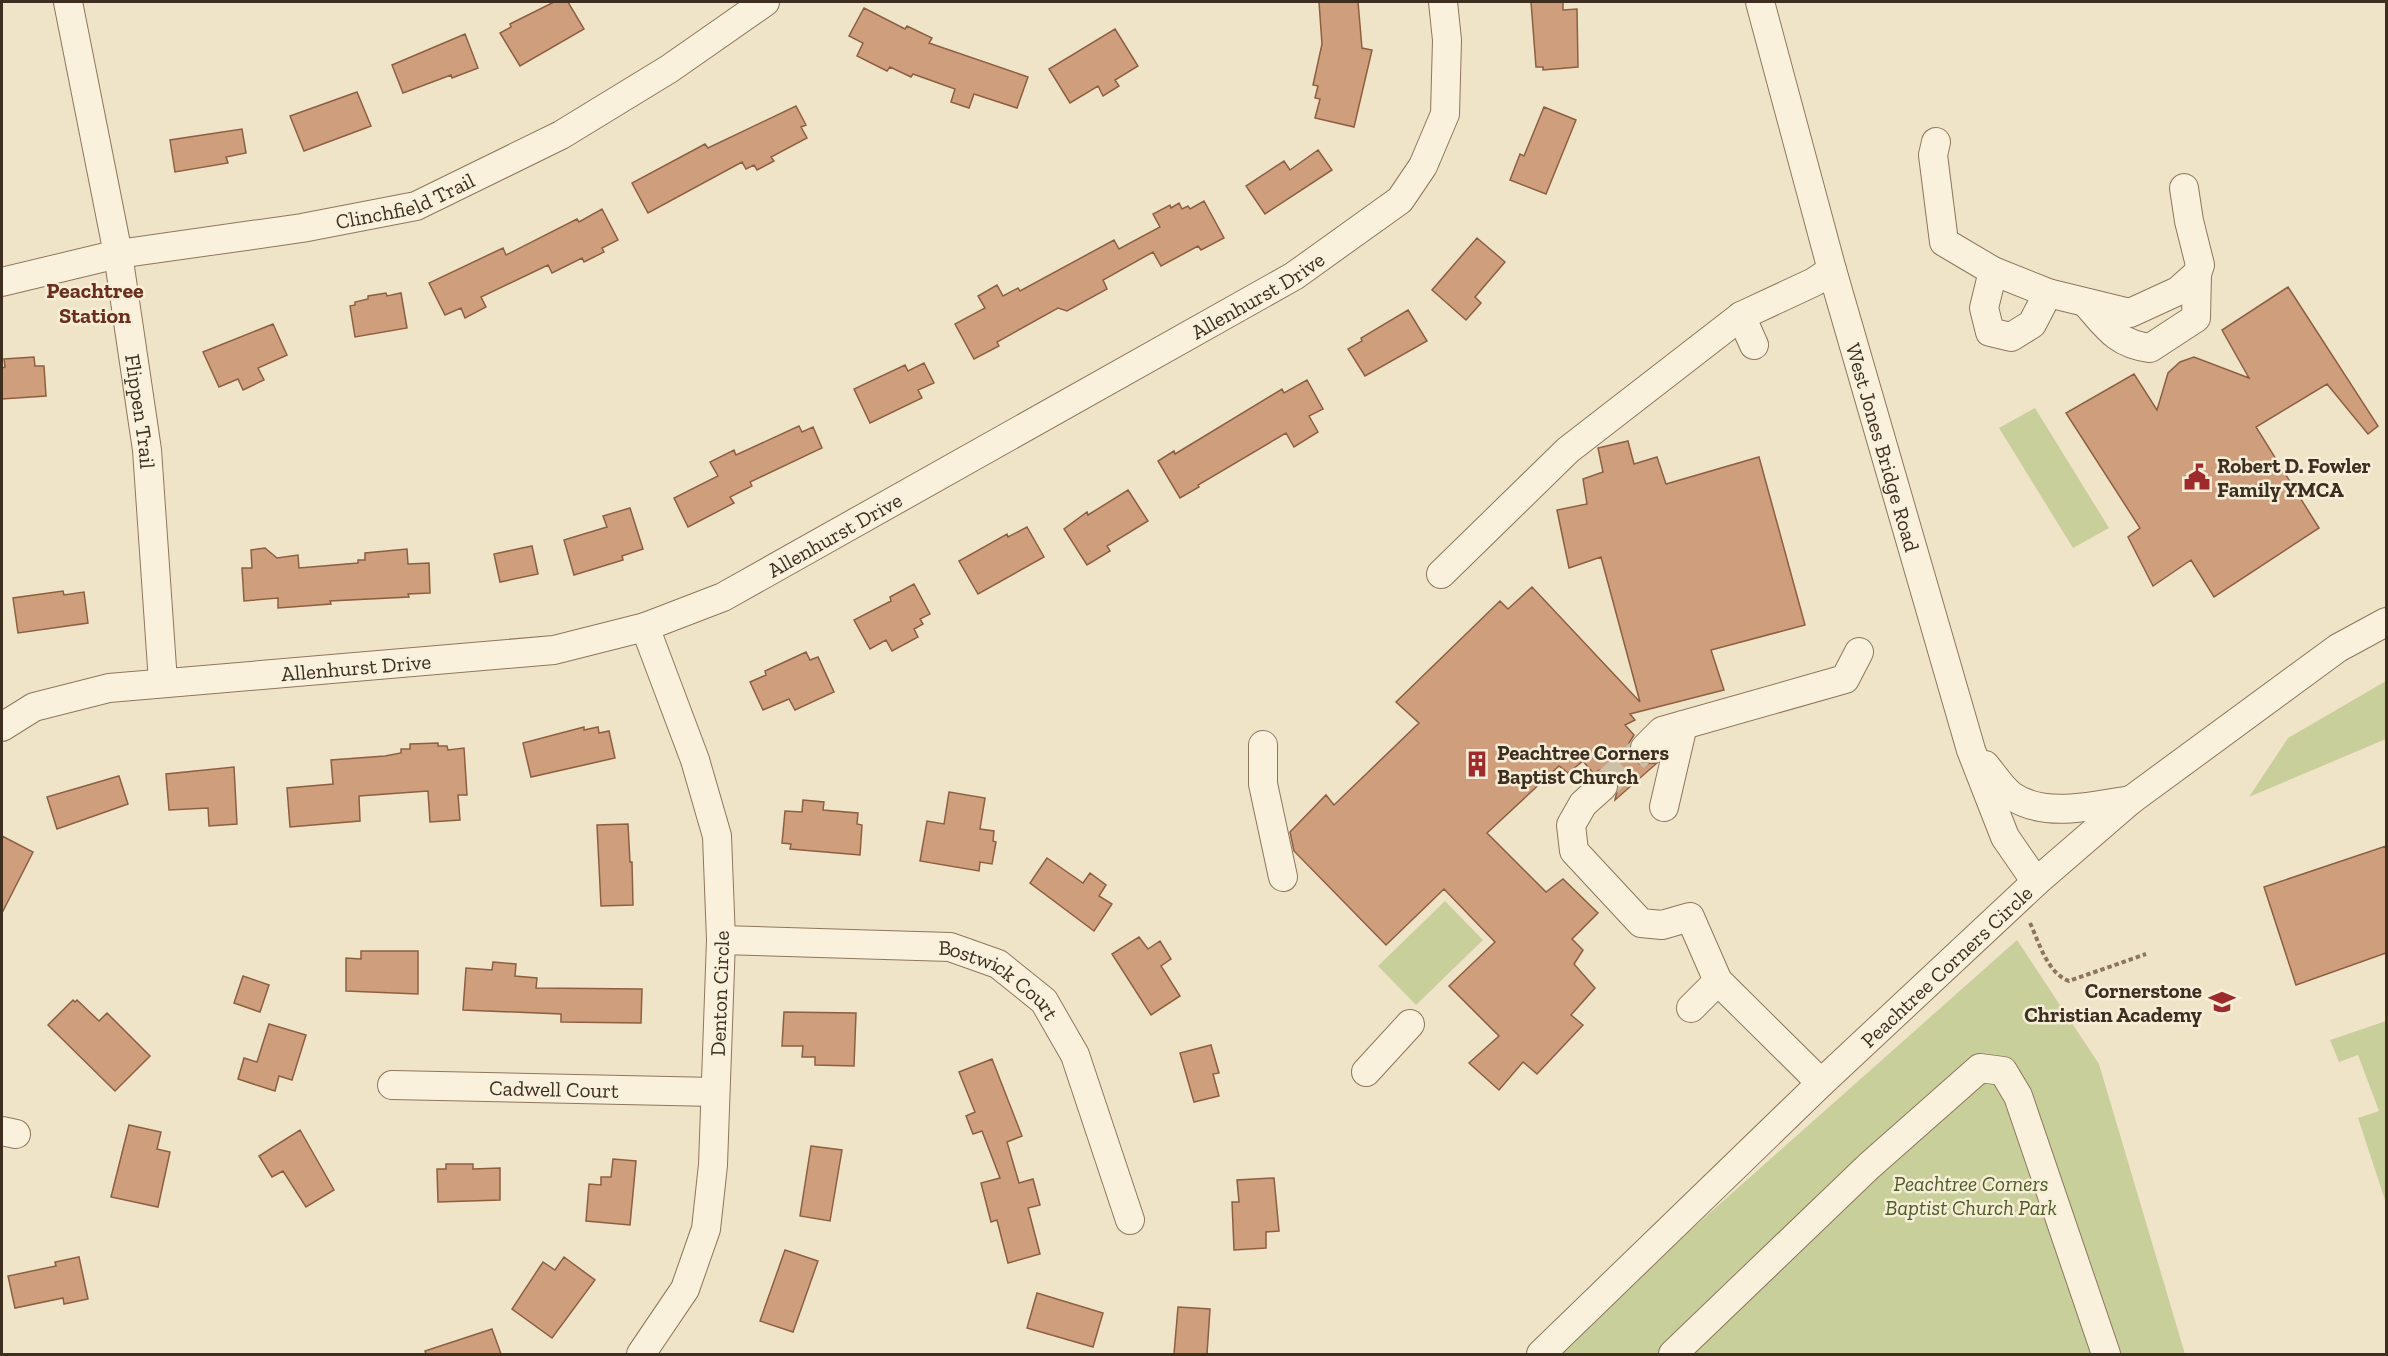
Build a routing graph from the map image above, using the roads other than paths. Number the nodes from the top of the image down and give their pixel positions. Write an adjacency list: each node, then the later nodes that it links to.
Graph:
1 (68, 2): 7 (street, Flippen Trail)
2 (765, 2): 7 (street, Clinchfield Trail)
3 (1443, 2): 18 (street, Allenhurst Drive)
4 (1760, 2): 8 (street, West Jones Bridge Road)
5 (1936, 142): 9 (street)
6 (2184, 188): 10 (street)
7 (118, 254): 11 (street, Clinchfield Trail); 20 (street, Flippen Trail)
8 (1832, 270): 14 (street); 25 (street, West Jones Bridge Road)
9 (1993, 271): 12 (street); 12 (street)
10 (2198, 274): 13 (street); 13 (street)
11 (2, 282)
12 (2048, 292): 13 (street)
13 (2086, 303)
14 (1741, 316): 15 (street); 16 (street)
15 (1754, 345)
16 (1441, 574)
17 (2386, 622): 27 (street, Peachtree Corners Circle)
18 (645, 627): 20 (street, Allenhurst Drive); 31 (street, Denton Circle)
19 (1859, 652): 21 (street)
20 (163, 682): 22 (street, Allenhurst Drive)
21 (1683, 725): 24 (street); 28 (street)
22 (2, 727)
23 (1263, 745): 29 (street)
24 (1645, 748)
25 (1971, 750): 27 (street); 30 (street, West Jones Bridge Road)
26 (1603, 786): 32 (street)
27 (2131, 800): 30 (street, Peachtree Corners Circle)
28 (1664, 807)
29 (1282, 877)
30 (2036, 882): 36 (street, Peachtree Corners Circle)
31 (721, 940): 38 (street, Denton Circle); 39 (street, Bostwick Court)
32 (1718, 981): 33 (street); 36 (street)
33 (1691, 1008)
34 (1410, 1024): 35 (street)
35 (1366, 1072)
36 (1821, 1083): 41 (street, Peachtree Corners Circle)
37 (392, 1085): 38 (street, Cadwell Court)
38 (715, 1092): 40 (street, Denton Circle)
39 (1130, 1220)
40 (641, 1354)
41 (1541, 1354)
42 (1673, 1354): 43 (street)
43 (2106, 1354)

